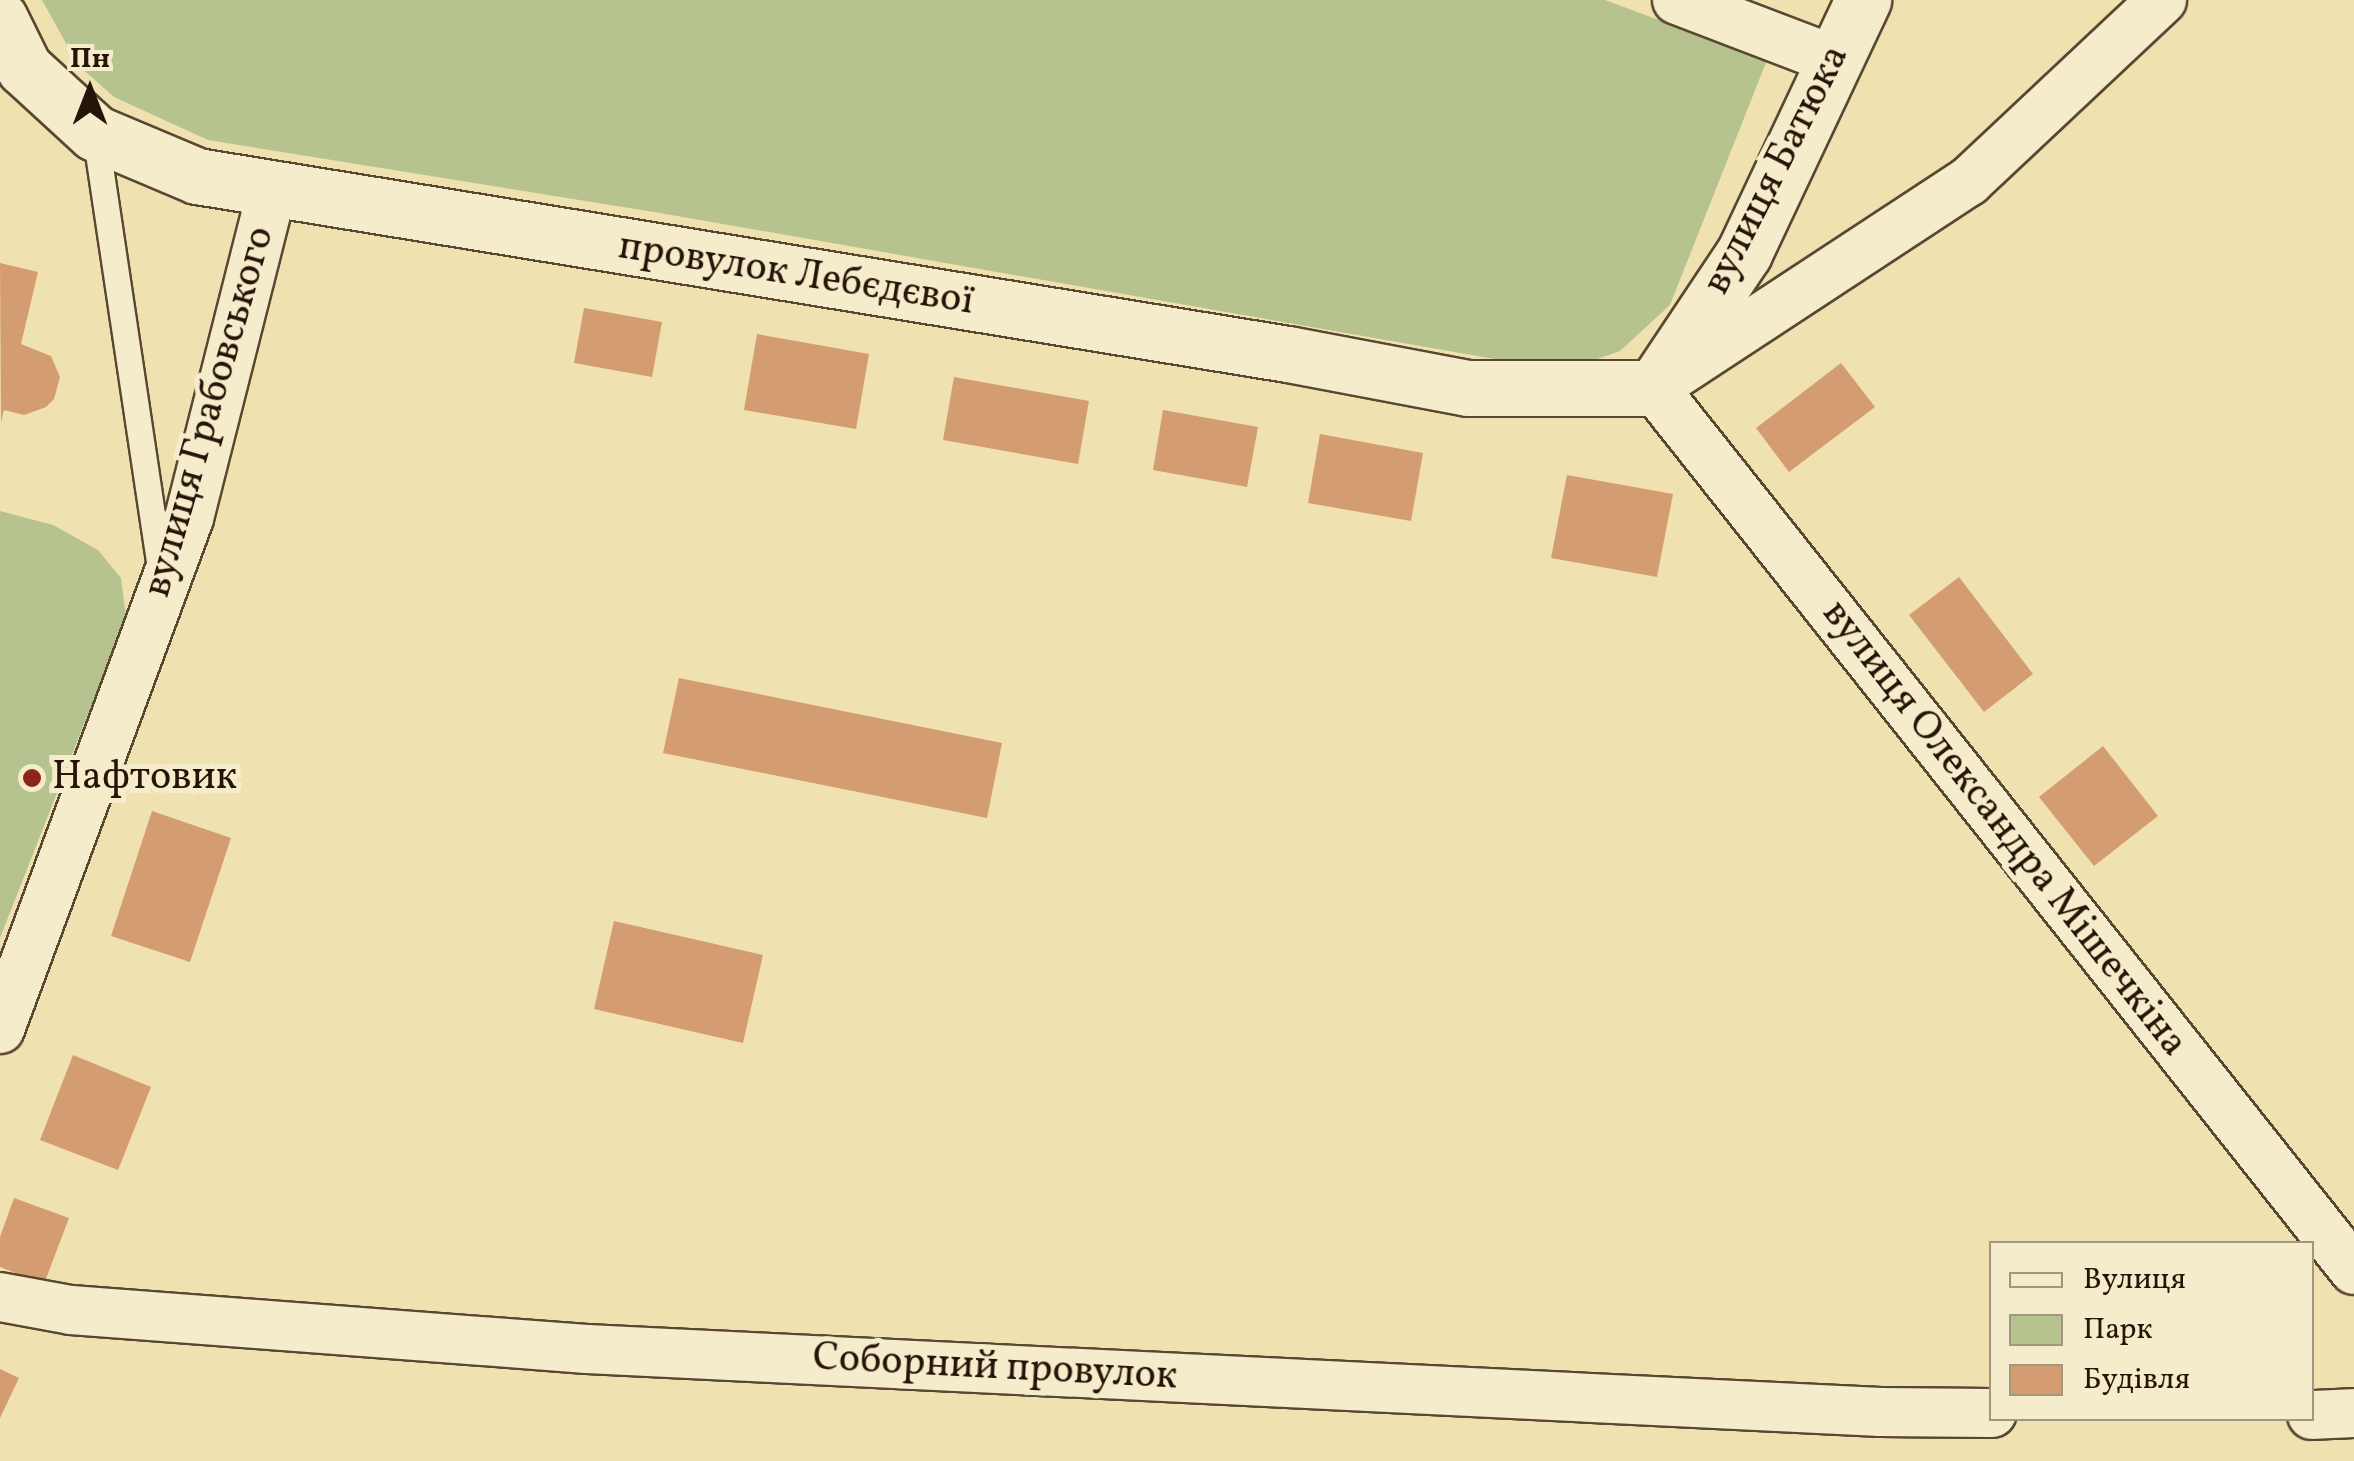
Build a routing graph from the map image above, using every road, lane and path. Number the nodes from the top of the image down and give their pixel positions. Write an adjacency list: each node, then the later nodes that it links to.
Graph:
1 (1677, 0): 5 (street)
2 (1863, 0): 5 (street, вулиця Батюка)
3 (2162, 0): 8 (street)
4 (0, 19): 6 (street, провулок Лебєдєвої)
5 (1834, 60): 8 (street, вулиця Батюка)
6 (95, 133): 7 (street, провулок Лебєдєвої); 9 (lane)
7 (272, 190): 8 (street, провулок Лебєдєвої); 9 (street, вулиця Грабовського)
8 (1654, 388): 11 (street, вулиця Олександра Мішечкіна)
9 (163, 588): 10 (street, вулиця Грабовського)
10 (0, 1028)
11 (2354, 1270)
12 (0, 1297): 13 (street, Соборний провулок)
13 (1989, 1413)
14 (2354, 1413): 15 (street)
15 (2314, 1415)

